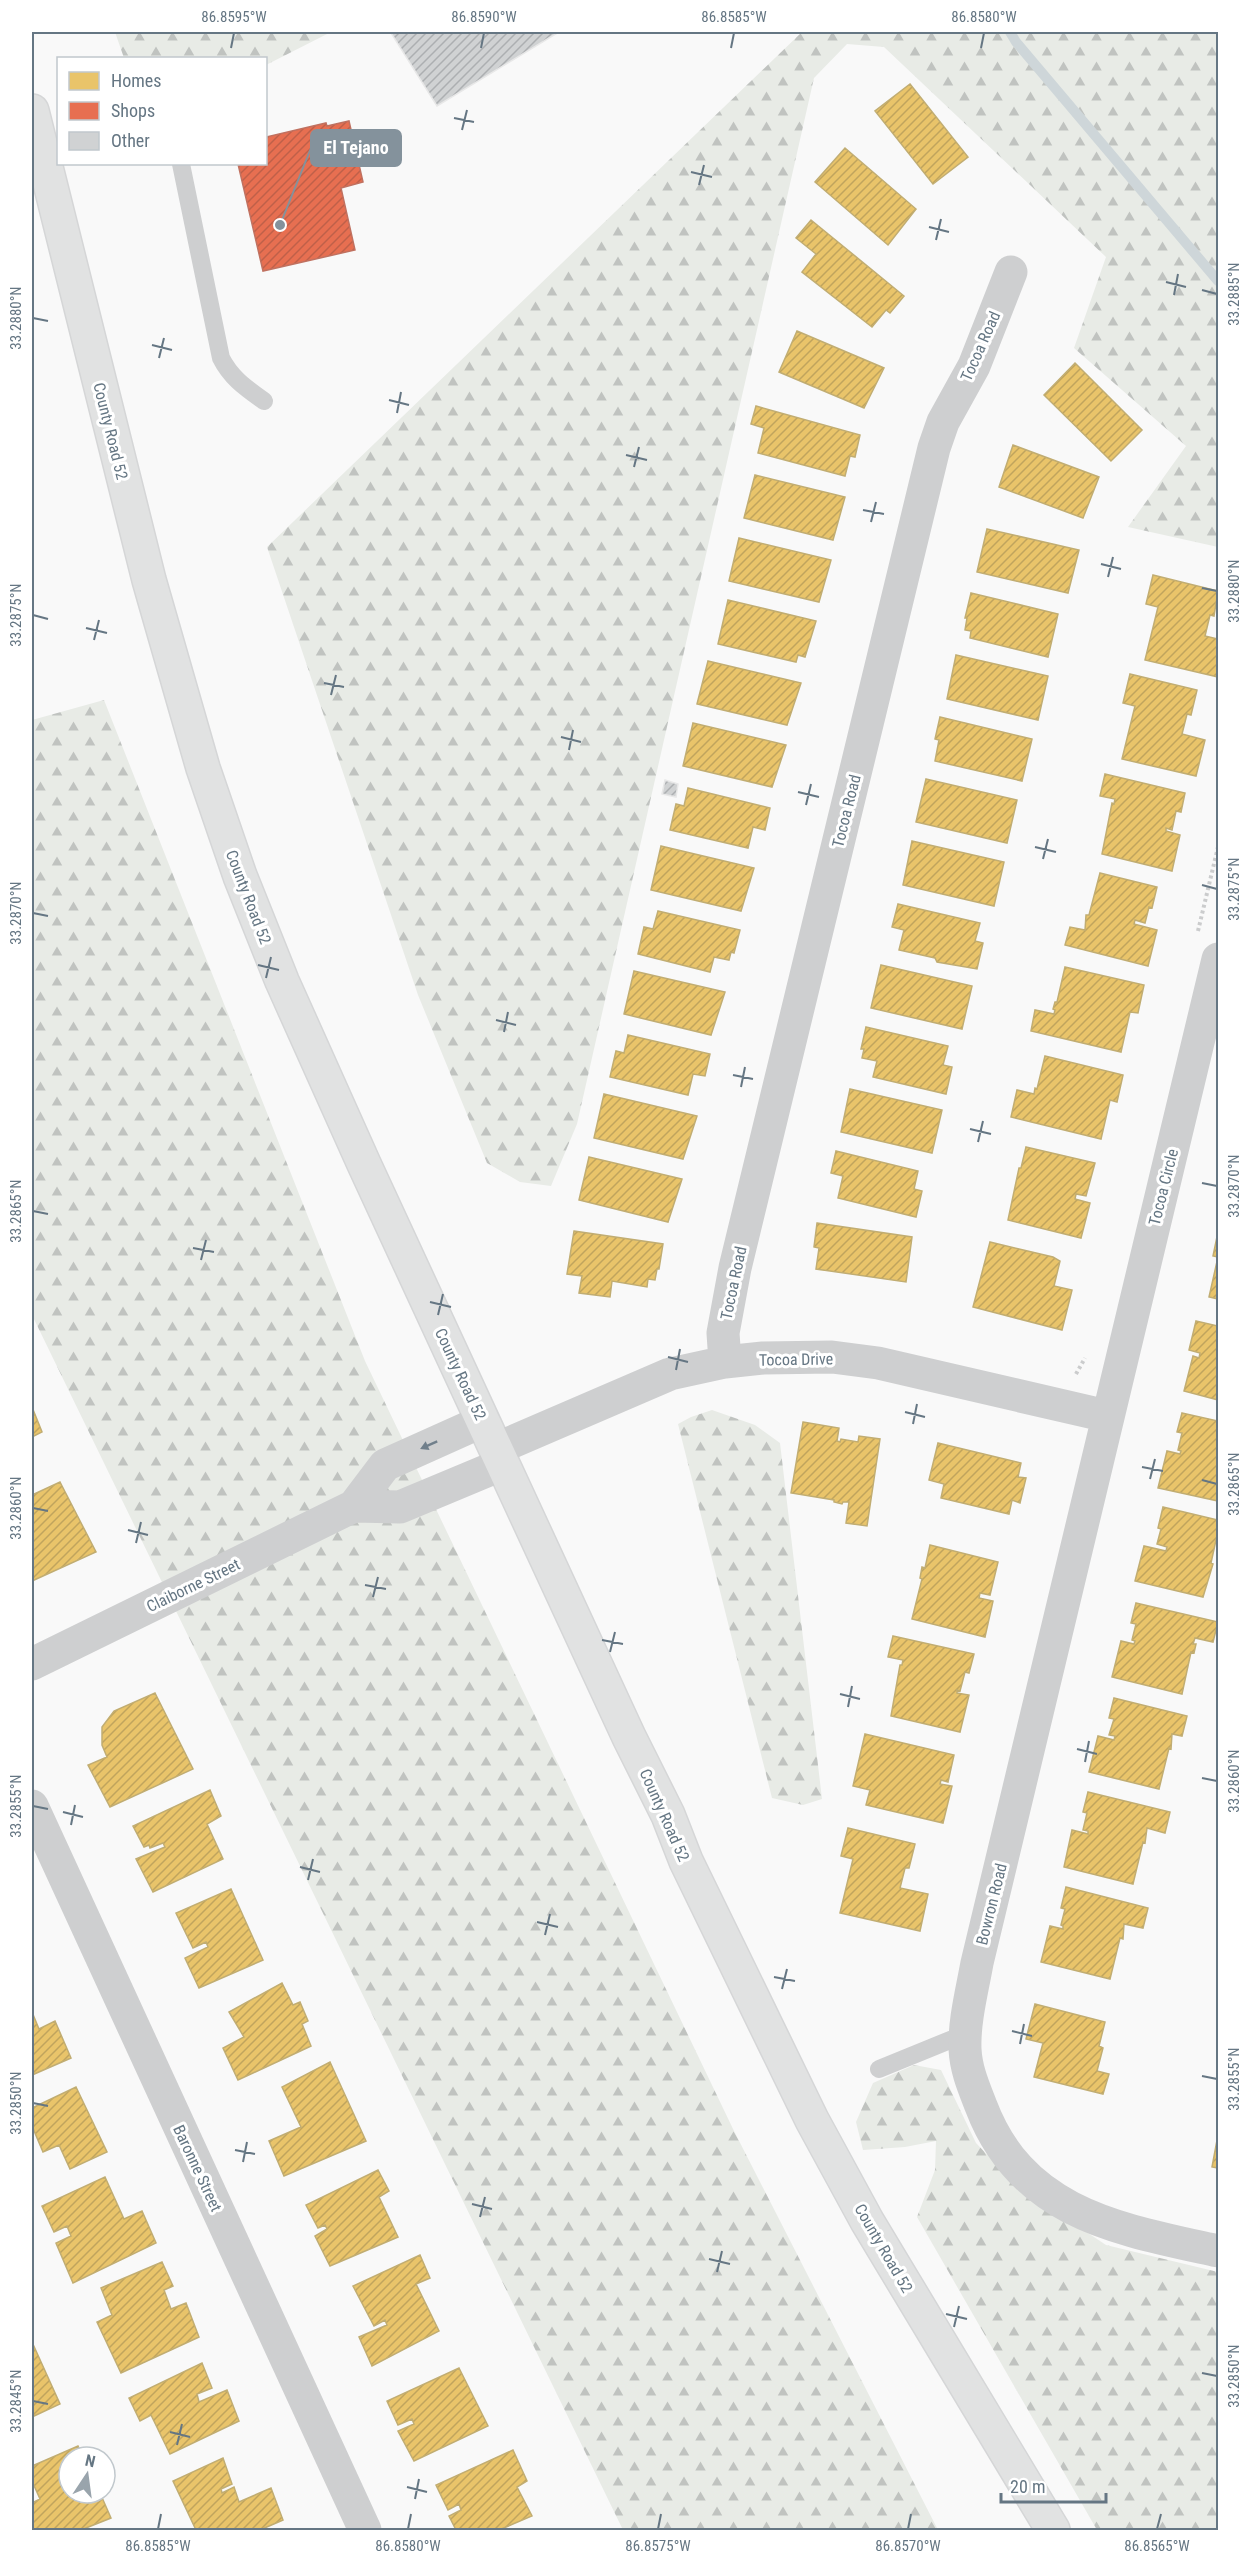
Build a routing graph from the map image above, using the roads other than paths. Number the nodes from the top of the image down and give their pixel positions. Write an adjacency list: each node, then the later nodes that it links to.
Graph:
1 (32, 111): 8 (main road, County Road 52)
2 (181, 165): 4 (lane)
3 (1011, 272): 6 (street, Tocoa Road)
4 (264, 401)
5 (1218, 958): 7 (street, Tocoa Circle)
6 (725, 1362): 7 (street, Tocoa Drive); 8 (street, Tocoa Drive)
7 (1107, 1416): 12 (street, Bowron Road)
8 (494, 1445): 9 (street, Claiborne Street); 9 (street, Claiborne Street, one-way to 9); 16 (main road, County Road 52)
9 (354, 1506): 10 (street, Claiborne Street)
10 (32, 1664)
11 (32, 1806): 15 (street, Baronne Street)
12 (965, 2034): 13 (lane); 14 (street, Bowron Road)
13 (879, 2069)
14 (1218, 2252)
15 (365, 2530)
16 (1053, 2530)

